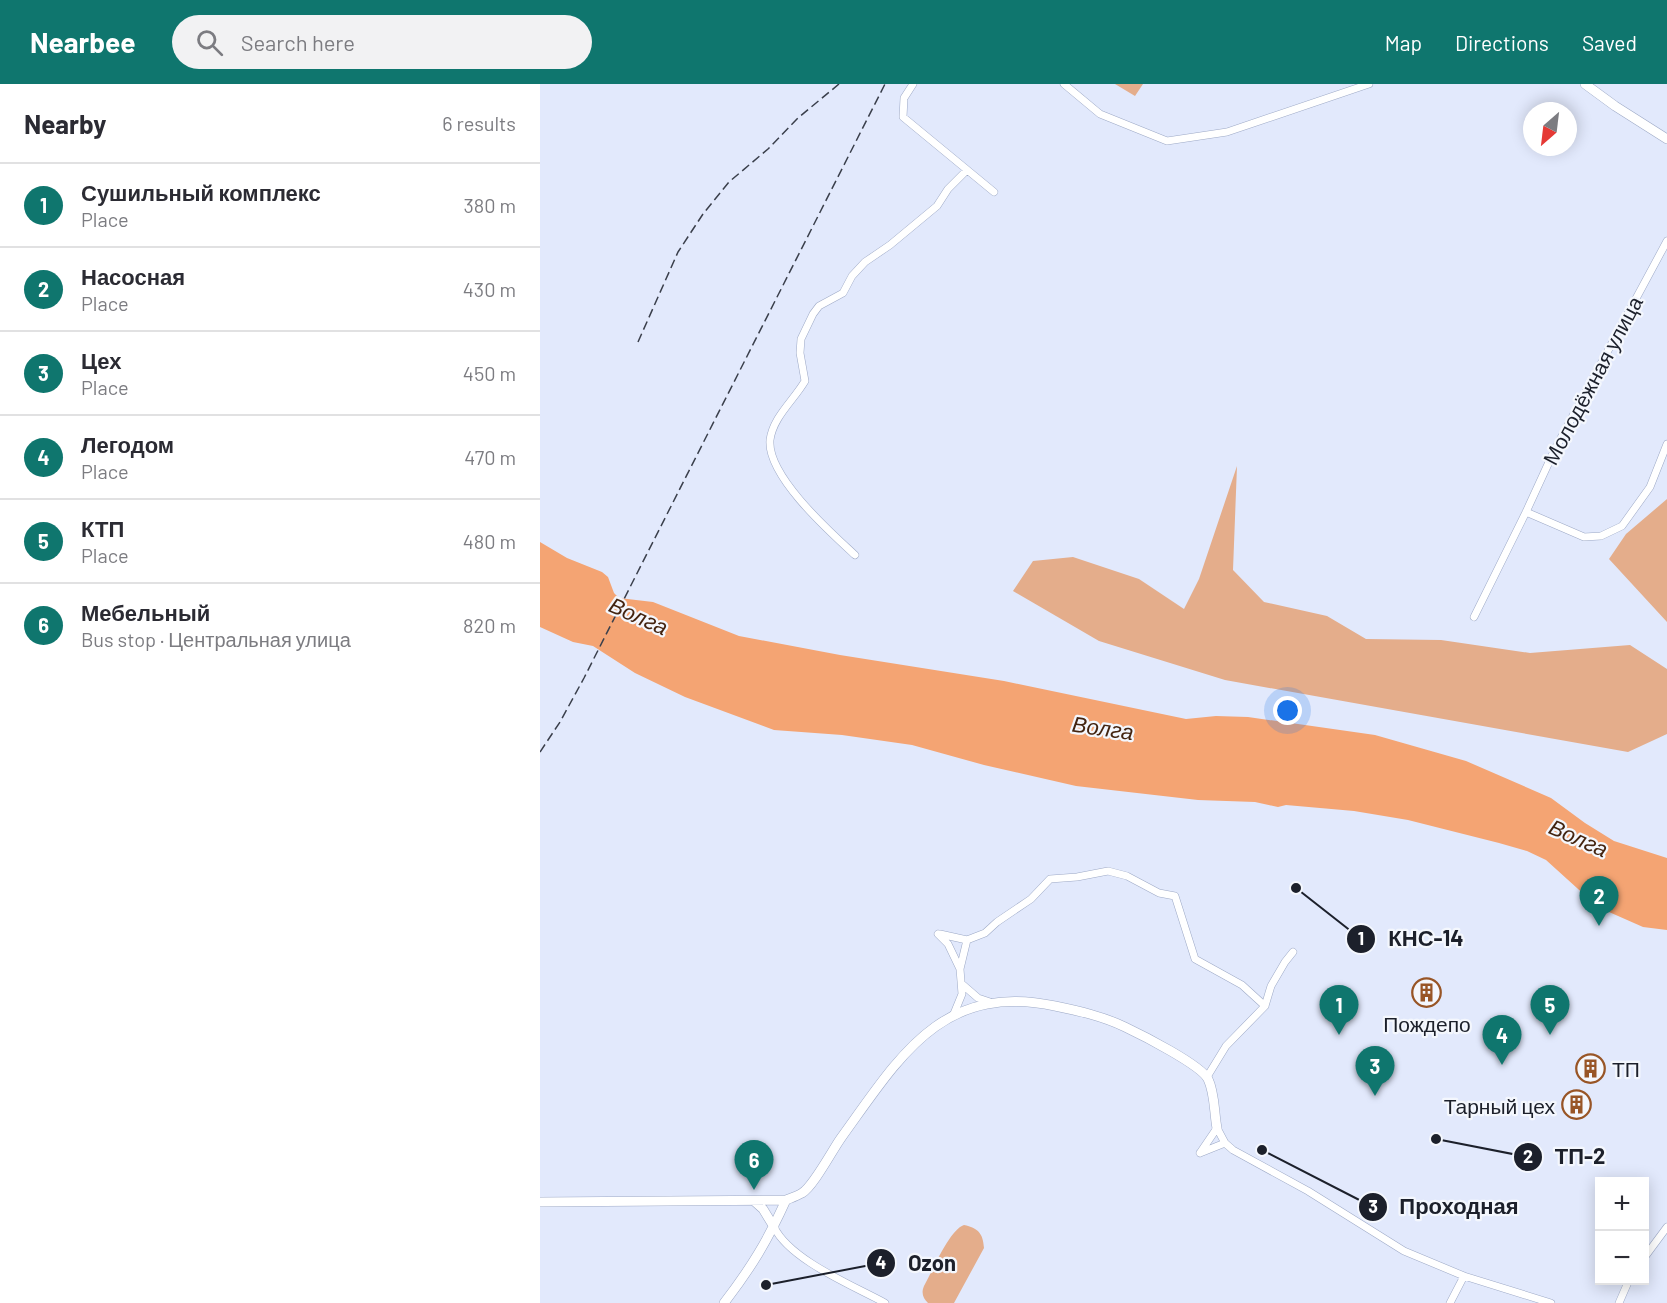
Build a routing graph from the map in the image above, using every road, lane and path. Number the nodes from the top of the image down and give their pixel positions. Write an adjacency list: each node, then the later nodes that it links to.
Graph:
1 (913, 84): 6 (street)
2 (1064, 84): 3 (street)
3 (1369, 84)
4 (1585, 84): 5 (street)
5 (1667, 139)
6 (967, 170): 7 (street); 12 (street)
7 (994, 192)
8 (1667, 241): 9 (street, Молодёжная улица)
9 (1664, 251): 11 (street, Молодёжная улица)
10 (1667, 444): 11 (street)
11 (1526, 512): 13 (street, Молодёжная улица)
12 (855, 555)
13 (1474, 617)
14 (967, 940): 16 (street); 16 (street); 19 (street)
15 (1293, 952): 19 (street)
16 (960, 969): 17 (street)
17 (963, 985): 18 (street); 20 (street)
18 (990, 1002): 20 (street); 21 (street)
19 (1265, 1006): 21 (street)
20 (953, 1017): 24 (street)
21 (1208, 1077): 22 (street)
22 (1217, 1128): 23 (street); 23 (street)
23 (1226, 1143): 30 (street)
24 (786, 1200): 25 (street); 27 (street)
25 (754, 1201): 26 (street); 27 (street)
26 (540, 1202)
27 (774, 1227): 32 (street); 33 (street)
28 (1667, 1227): 29 (street)
29 (1649, 1251)
30 (1464, 1276): 34 (street); 35 (street)
31 (1626, 1285): 36 (street)
32 (724, 1303)
33 (885, 1303)
34 (1450, 1303)
35 (1552, 1303)
36 (1619, 1303)

